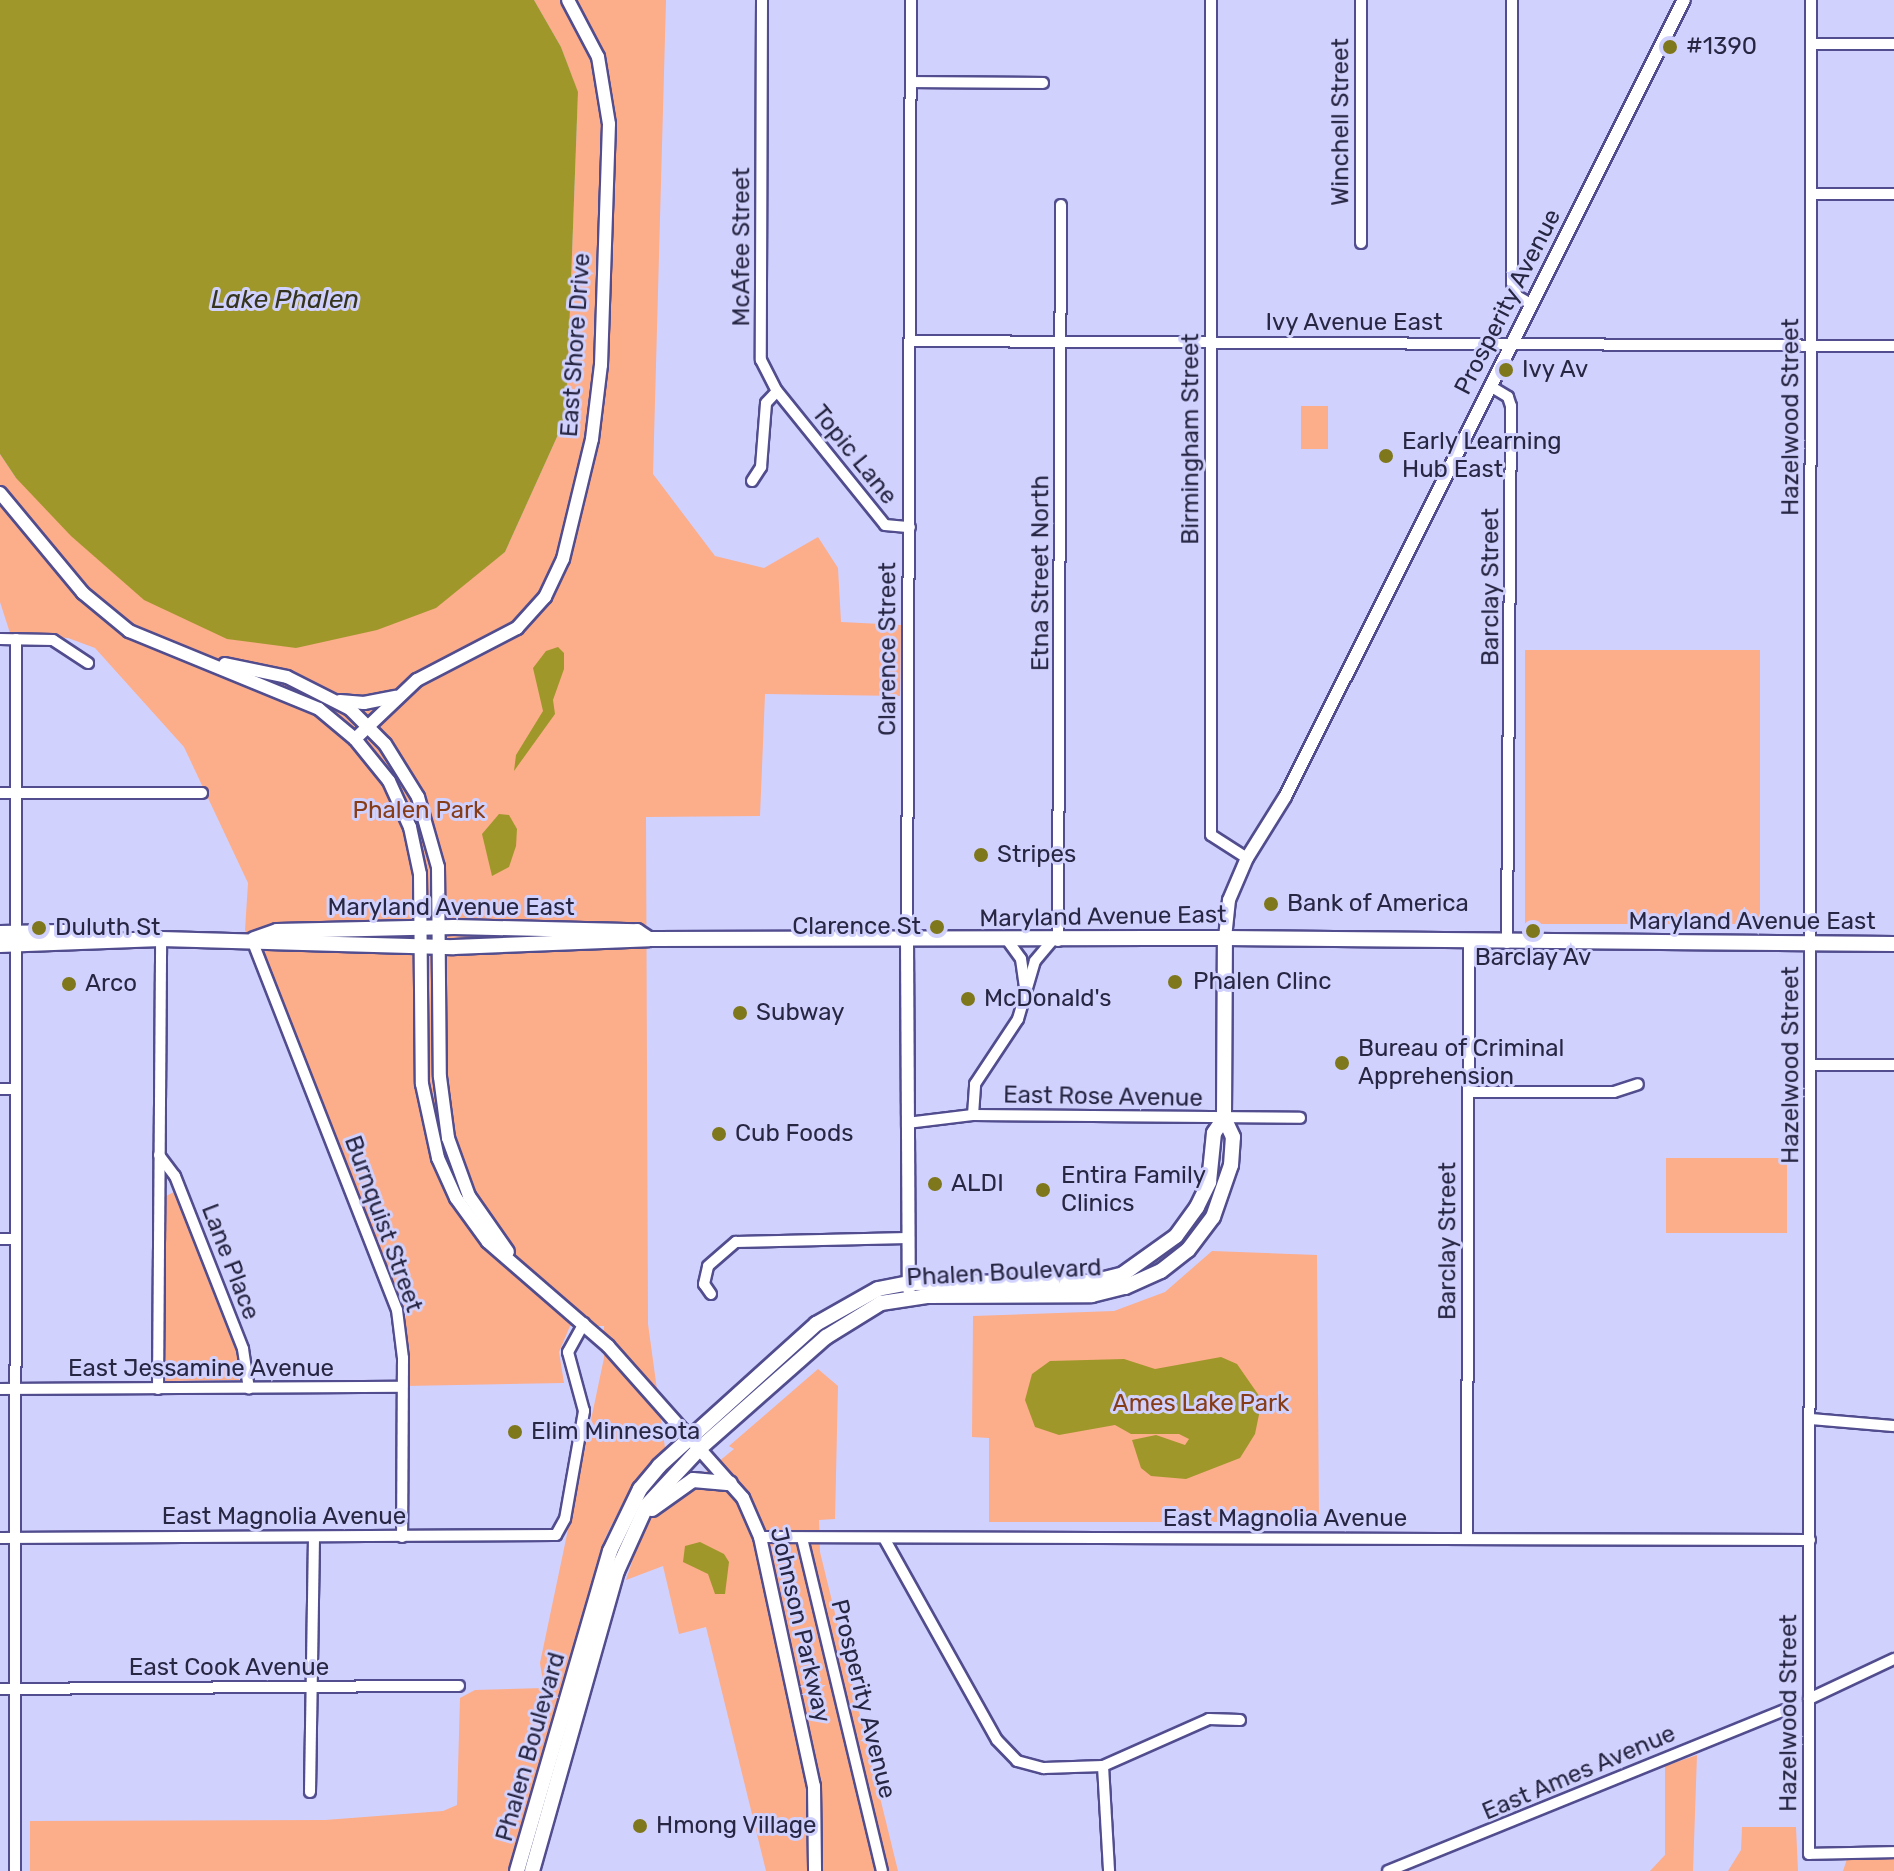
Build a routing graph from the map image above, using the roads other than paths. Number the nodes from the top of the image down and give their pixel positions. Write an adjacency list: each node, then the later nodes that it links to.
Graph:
1 (568, 0): 33 (street, East Shore Drive)
2 (762, 0): 25 (street, McAfee Street)
3 (911, 0): 11 (street, Clarence Street)
4 (1211, 0): 21 (street, Birmingham Street)
5 (1361, 0): 16 (street, Winchell Street)
6 (1512, 0): 17 (street)
7 (1684, 0): 17 (street, Prosperity Avenue)
8 (1811, 0): 9 (street, Hazelwood Street)
9 (1811, 44): 10 (street); 13 (street, Hazelwood Street)
10 (1894, 44)
11 (911, 82): 12 (street); 18 (street, Clarence Street)
12 (1043, 83)
13 (1811, 194): 14 (street); 22 (street, Hazelwood Street)
14 (1894, 194)
15 (1061, 205): 20 (street, Etna Street North)
16 (1361, 243)
17 (1531, 304): 19 (street, Prosperity Avenue)
18 (910, 341): 20 (street, Ivy Avenue East); 28 (street, Clarence Street)
19 (1509, 341): 21 (street, Ivy Avenue East); 22 (street, Ivy Avenue East); 24 (street, Prosperity Avenue)
20 (1061, 342): 21 (street, Ivy Avenue East); 51 (street, Etna Street North)
21 (1211, 343): 40 (street, Birmingham Street)
22 (1811, 345): 23 (street, Ivy Avenue East); 54 (street, Hazelwood Street)
23 (1894, 346)
24 (1490, 386): 40 (street, Prosperity Avenue); 53 (street, Barclay Street)
25 (777, 391): 26 (street); 28 (street, Topic Lane)
26 (752, 481)
27 (0, 493): 31 (street)
28 (910, 527): 49 (street, Clarence Street)
29 (0, 638): 30 (street)
30 (16, 639): 32 (street); 38 (street)
31 (194, 660): 34 (street); 36 (street, Johnson Parkway)
32 (88, 663)
33 (396, 697): 34 (street); 35 (street, East Shore Drive)
34 (337, 700): 35 (street, Johnson Parkway)
35 (368, 725): 36 (street, East Shore Drive); 41 (street, Johnson Parkway)
36 (355, 739): 42 (street, Johnson Parkway)
37 (0, 793): 38 (street)
38 (17, 793): 39 (street); 45 (street)
39 (202, 793)
40 (1247, 858): 44 (street, Prosperity Avenue)
41 (440, 927): 42 (main road, Maryland Avenue East); 47 (main road, Maryland Avenue East); 58 (street, Johnson Parkway)
42 (420, 928): 48 (main road, Maryland Avenue East); 57 (street, Johnson Parkway)
43 (0, 933): 45 (main road, Maryland Avenue East)
44 (1225, 938): 51 (main road, Maryland Avenue East); 52 (main road, Maryland Avenue East); 67 (main road, Phalen Boulevard)
45 (16, 939): 46 (main road, Maryland Avenue East); 56 (main road, Maryland Avenue East); 64 (street)
46 (161, 939): 48 (main road, Maryland Avenue East); 70 (street, Lane Place)
47 (649, 939): 49 (main road, Maryland Avenue East); 58 (main road, Maryland Avenue East)
48 (252, 940): 57 (main road, Maryland Avenue East); 78 (street, Burnquist Street)
49 (907, 941): 50 (main road, Maryland Avenue East); 69 (street, Clarence Street)
50 (1008, 941): 51 (main road, Maryland Avenue East); 59 (street)
51 (1055, 941): 59 (street)
52 (1469, 942): 53 (main road, Maryland Avenue East); 65 (street, Barclay Street)
53 (1507, 943): 54 (main road, Maryland Avenue East)
54 (1812, 944): 55 (main road, Maryland Avenue East); 60 (street, Hazelwood Street)
55 (1894, 944)
56 (0, 945)
57 (421, 947): 58 (main road, Maryland Avenue East); 74 (street, Johnson Parkway)
58 (440, 947): 74 (street, Johnson Parkway)
59 (1026, 991): 66 (street)
60 (1811, 1065): 61 (street); 83 (street, Hazelwood Street)
61 (1894, 1065)
62 (1638, 1084): 65 (street)
63 (0, 1089): 64 (street)
64 (16, 1089): 73 (street)
65 (1468, 1092): 95 (street, Barclay Street)
66 (973, 1115): 67 (street, East Rose Avenue); 69 (street, East Rose Avenue)
67 (1224, 1118): 68 (street, East Rose Avenue); 75 (main road, Phalen Boulevard)
68 (1300, 1118)
69 (907, 1123): 71 (street, Clarence Street)
70 (159, 1155): 81 (street, Lane Place); 82 (street, Lane Place)
71 (908, 1238): 75 (street, Clarence Street); 76 (street)
72 (0, 1239): 73 (street)
73 (16, 1239): 80 (street)
74 (536, 1282): 77 (street, Johnson Parkway)
75 (909, 1290): 85 (main road, Phalen Boulevard); 86 (main road, Phalen Boulevard)
76 (711, 1294)
77 (584, 1323): 85 (street, Johnson Parkway); 88 (street, East Magnolia Avenue)
78 (402, 1387): 82 (street, East Jessamine Avenue); 88 (street, Burnquist Street)
79 (0, 1389): 80 (street, East Jessamine Avenue)
80 (16, 1389): 81 (street, East Jessamine Avenue); 91 (street)
81 (158, 1389): 82 (street, East Jessamine Avenue)
82 (249, 1389)
83 (1810, 1419): 84 (street); 96 (street, Hazelwood Street)
84 (1894, 1426)
85 (688, 1435): 86 (street, Johnson Parkway); 112 (main road, Phalen Boulevard)
86 (700, 1448): 87 (street, Johnson Parkway); 97 (main road, Phalen Boulevard)
87 (730, 1483): 89 (street, Johnson Parkway); 97 (main road)
88 (402, 1537): 92 (street, East Magnolia Avenue)
89 (760, 1537): 93 (street, East Magnolia Avenue); 114 (street, Johnson Parkway)
90 (0, 1538): 91 (street, East Magnolia Avenue)
91 (16, 1538): 92 (street, East Magnolia Avenue); 102 (street)
92 (314, 1538): 100 (street)
93 (802, 1538): 94 (street, East Magnolia Avenue); 115 (street, Prosperity Avenue)
94 (884, 1538): 95 (street, East Magnolia Avenue); 106 (street)
95 (1467, 1539): 96 (street, East Magnolia Avenue)
96 (1810, 1540): 103 (street, Hazelwood Street)
97 (621, 1561): 113 (main road, Phalen Boulevard)
98 (1894, 1659): 103 (street)
99 (459, 1686): 100 (street, East Cook Avenue)
100 (312, 1687): 102 (street, East Cook Avenue); 107 (street)
101 (0, 1689): 102 (street, East Cook Avenue)
102 (15, 1689): 109 (street)
103 (1809, 1699): 110 (street, Hazelwood Street)
104 (1785, 1710): 117 (street, East Ames Avenue)
105 (1240, 1720): 106 (street)
106 (1103, 1766): 116 (street)
107 (310, 1792)
108 (0, 1837): 109 (street)
109 (15, 1837): 111 (street)
110 (1894, 1852)
111 (15, 1871)
112 (517, 1871)
113 (532, 1871)
114 (815, 1871)
115 (882, 1871)
116 (1109, 1871)
117 (1388, 1871)

